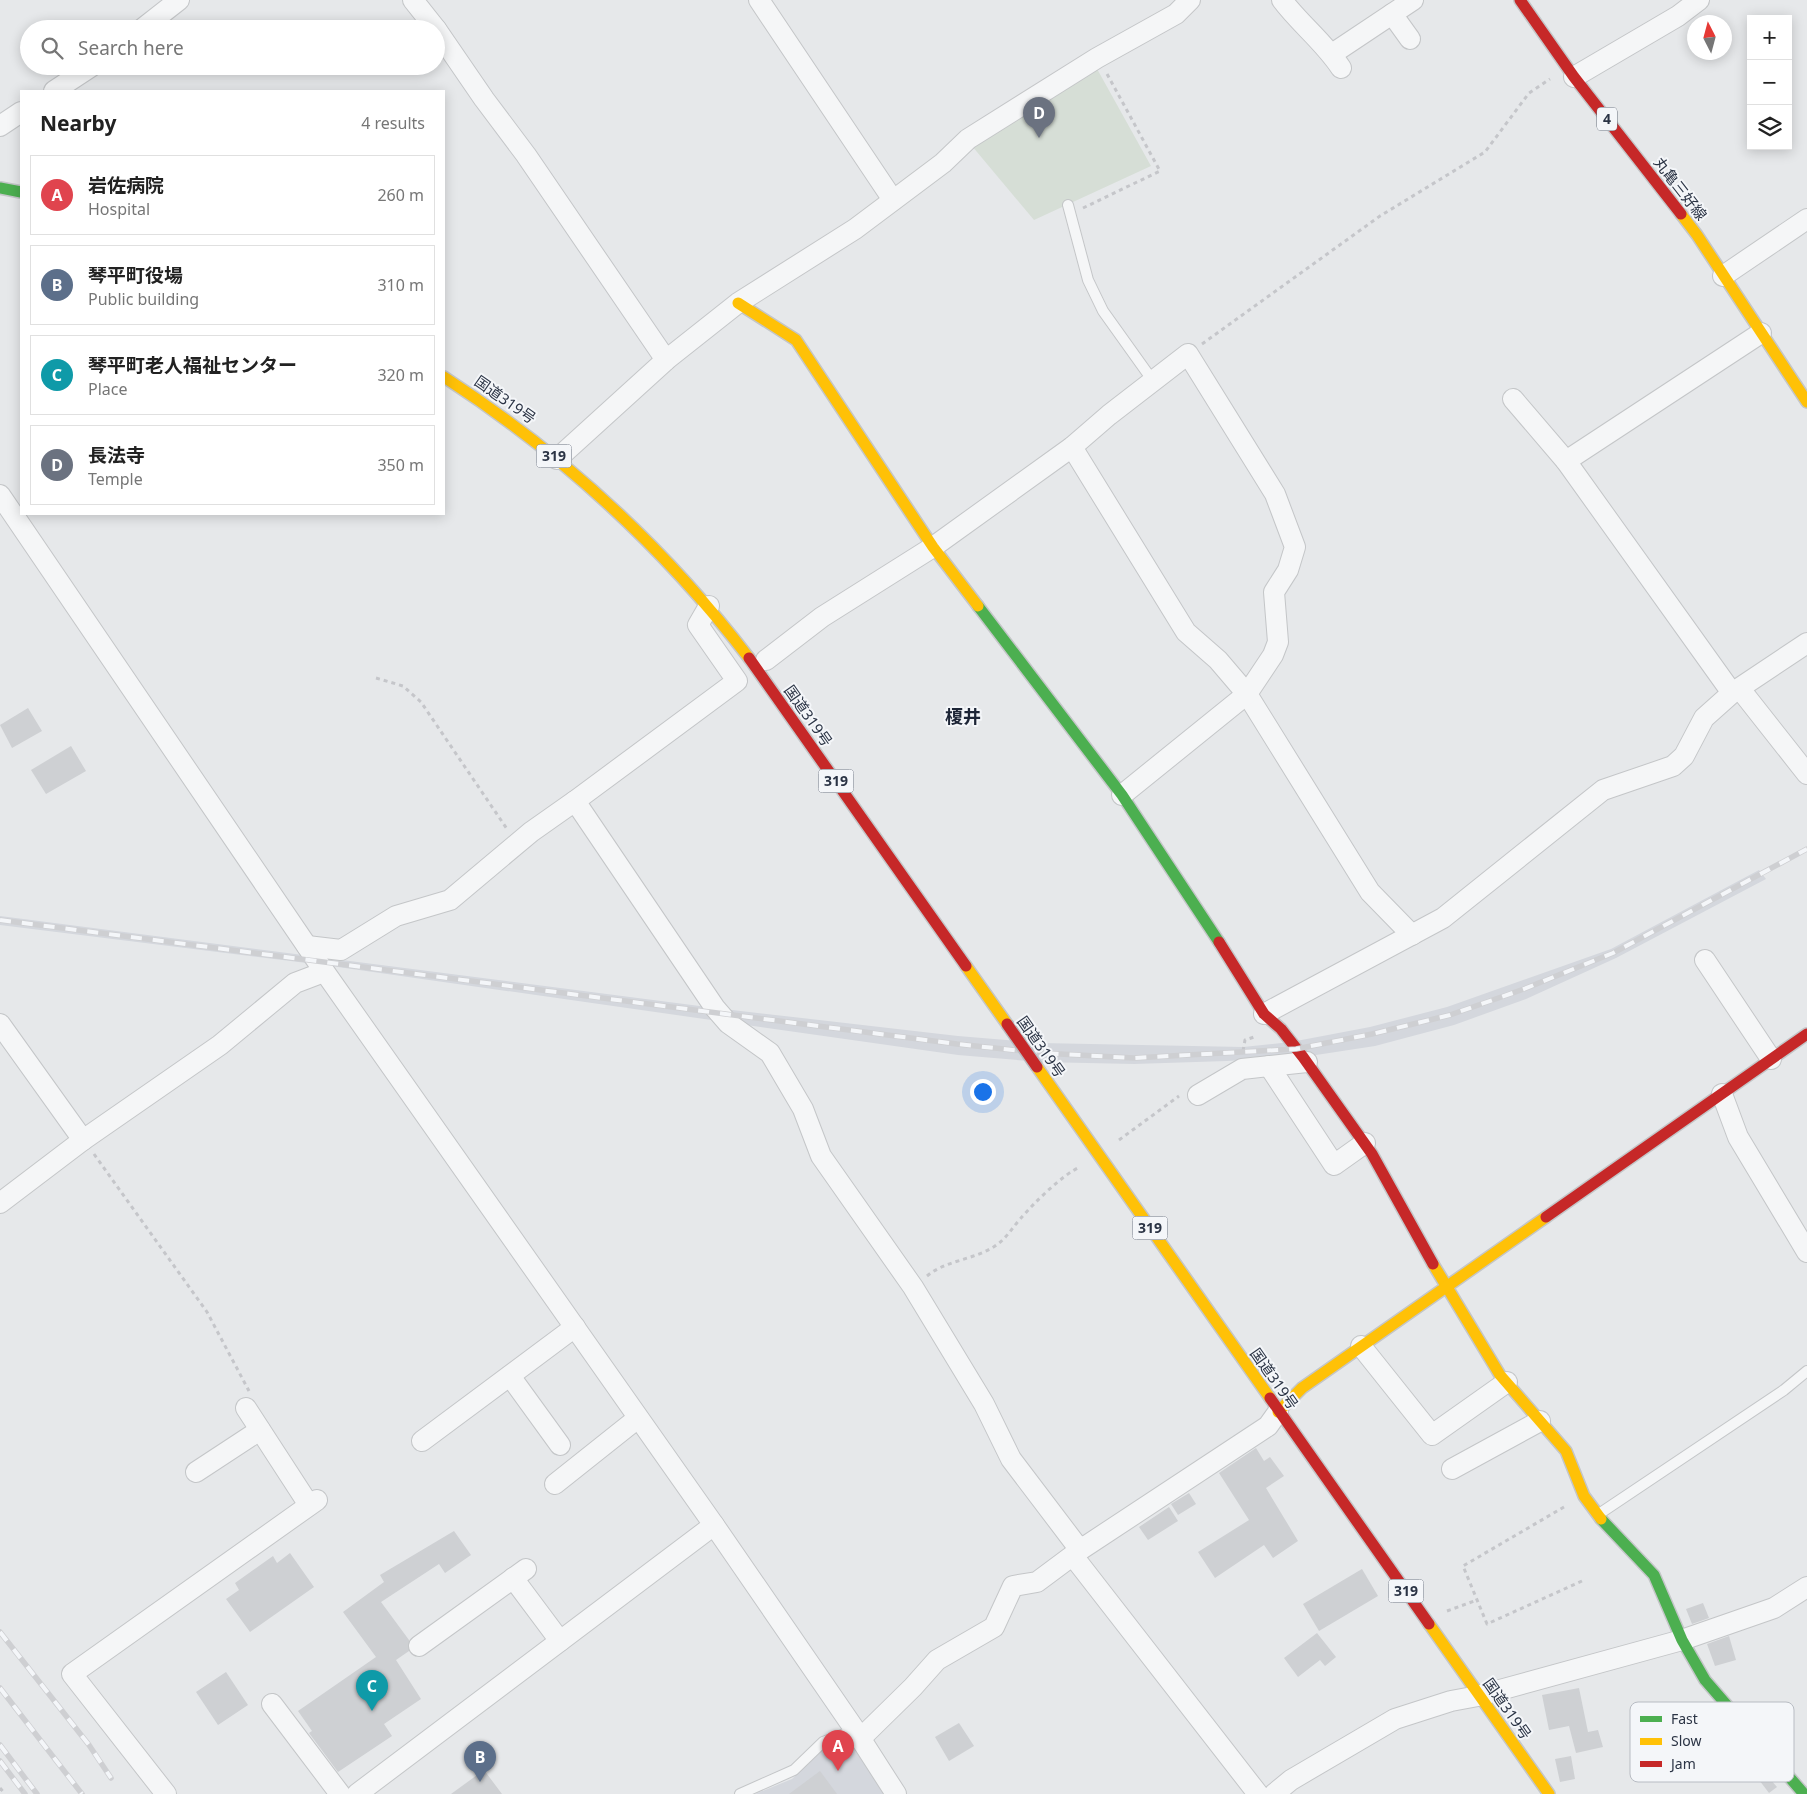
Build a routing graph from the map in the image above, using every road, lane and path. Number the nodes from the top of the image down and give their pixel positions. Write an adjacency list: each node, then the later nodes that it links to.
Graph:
1 (179, 0): 10 (street)
2 (413, 0): 11 (street)
3 (758, 0): 22 (street)
4 (1190, 0): 14 (street)
5 (1413, 0): 9 (street)
6 (1520, 0): 15 (main road, 丸亀三好線 / 4)
7 (1699, 0): 15 (street)
8 (1282, 10): 9 (street)
9 (1392, 14): 12 (street)
10 (153, 20)
11 (429, 20)
12 (1410, 39)
13 (445, 42): 29 (street)
14 (1097, 58): 22 (street); 23 (path)
15 (1571, 72): 25 (main road, 丸亀三好線 / 4); 28 (path)
16 (78, 75): 17 (street)
17 (56, 90)
18 (20, 113): 19 (street)
19 (0, 126)
20 (0, 188): 21 (main road)
21 (20, 192)
22 (893, 200): 26 (street)
23 (1070, 209): 31 (lane)
24 (1807, 219): 25 (street)
25 (1723, 276): 27 (main road, 丸亀三好線 / 4)
26 (738, 303): 29 (street); 38 (main road)
27 (1761, 333): 33 (main road, 丸亀三好線 / 4); 36 (street)
28 (1188, 354): 31 (street); 44 (street)
29 (666, 360): 35 (street)
30 (445, 378): 35 (main road, 国道319号 / 319)
31 (1153, 381): 34 (street)
32 (1513, 399): 36 (street)
33 (1807, 402)
34 (1072, 447): 38 (street); 44 (street)
35 (557, 459): 39 (main road, 国道319号 / 319)
36 (1566, 461): 43 (street)
37 (0, 494): 50 (street)
38 (933, 546): 41 (street); 46 (main road)
39 (709, 606): 47 (street); 74 (main road, 国道319号 / 319, bridge)
40 (1807, 643): 43 (street)
41 (766, 660)
42 (376, 678): 48 (path)
43 (1736, 691): 45 (street); 49 (street)
44 (1247, 694): 46 (street); 49 (street)
45 (1807, 774)
46 (1122, 795): 53 (main road)
47 (575, 801): 48 (street); 67 (street)
48 (517, 844): 50 (street)
49 (1412, 935): 53 (street)
50 (307, 946): 52 (street)
51 (1705, 960): 56 (street)
52 (324, 972): 61 (street); 68 (street)
53 (1264, 1014): 57 (main road)
54 (0, 1024): 61 (street)
55 (1807, 1034): 56 (main road)
56 (1771, 1059): 59 (main road)
57 (1307, 1062): 58 (street); 62 (main road)
58 (1269, 1066): 60 (street); 62 (street)
59 (1722, 1094): 65 (street); 66 (main road)
60 (1198, 1095)
61 (83, 1140): 64 (street); 73 (path)
62 (1365, 1144): 66 (main road)
63 (1082, 1166): 67 (path)
64 (0, 1203)
65 (1807, 1252)
66 (1445, 1286): 69 (main road); 72 (main road)
67 (913, 1287): 86 (street)
68 (575, 1328): 71 (street); 75 (street)
69 (1361, 1346): 72 (street); 74 (main road)
70 (1807, 1372): 84 (lane)
71 (510, 1376): 78 (street); 79 (street)
72 (1507, 1382): 76 (main road)
73 (248, 1401): 77 (street)
74 (1278, 1412): 86 (street); 90 (main road, 国道319号 / 319)
75 (638, 1418): 82 (street); 85 (street)
76 (1540, 1421): 80 (street); 83 (main road)
77 (260, 1430): 81 (street); 102 (street)
78 (422, 1441)
79 (560, 1446)
80 (1452, 1469)
81 (196, 1472)
82 (555, 1484)
83 (1584, 1496): 84 (main road); 89 (path)
84 (1598, 1514): 91 (main road)
85 (714, 1525): 92 (street); 97 (street)
86 (1076, 1553): 97 (street); 107 (street)
87 (1582, 1581): 89 (path)
88 (1807, 1587): 91 (street)
89 (1477, 1600): 90 (path)
90 (1425, 1618): 94 (main road, 国道319号 / 319)
91 (1682, 1640): 94 (street); 95 (main road)
92 (560, 1641): 93 (street); 104 (street)
93 (420, 1646)
94 (1478, 1696): 108 (street); 109 (main road, 国道319号 / 319)
95 (1726, 1702)
96 (272, 1704): 103 (street)
97 (858, 1735): 105 (lane); 106 (street)
98 (1794, 1774): 99 (main road)
99 (1803, 1784)
100 (0, 1788): 101 (path)
101 (5, 1794)
102 (166, 1794)
103 (340, 1794)
104 (357, 1794)
105 (740, 1794)
106 (896, 1794)
107 (1258, 1794)
108 (1274, 1794)
109 (1549, 1794)

